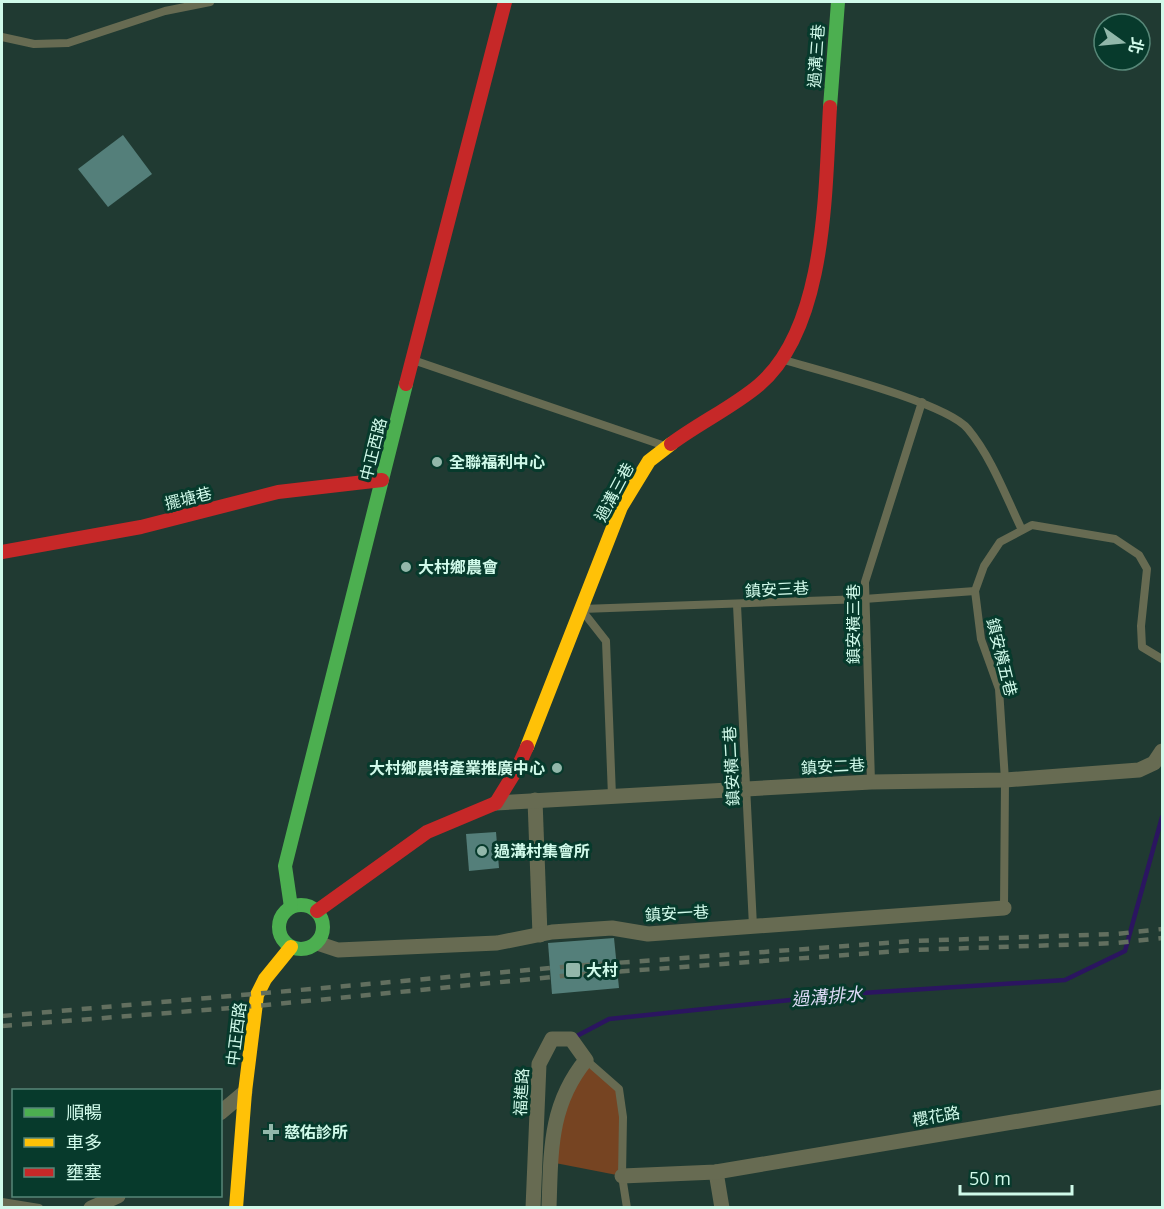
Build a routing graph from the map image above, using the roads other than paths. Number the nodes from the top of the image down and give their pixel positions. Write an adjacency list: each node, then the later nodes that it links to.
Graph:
1 (210, 2): 4 (lane)
2 (505, 2): 5 (street, 中正西路)
3 (838, 2): 6 (street, 過溝三巷)
4 (2, 37)
5 (412, 359): 8 (lane); 9 (street, 中正西路)
6 (782, 360): 7 (lane); 8 (street, 過溝三巷)
7 (922, 402): 10 (lane); 13 (lane, 鎮安橫三巷)
8 (667, 447): 15 (street, 過溝三巷)
9 (382, 480): 11 (street, 擺塘巷); 24 (street, 中正西路)
10 (1022, 530): 12 (lane, 鎮安橫五巷); 16 (lane, 鎮安橫五巷)
11 (2, 552)
12 (975, 591): 13 (lane, 鎮安三巷); 18 (lane, 鎮安橫五巷)
13 (864, 599): 14 (lane, 鎮安三巷); 19 (lane, 鎮安橫三巷)
14 (737, 605): 15 (lane, 鎮安三巷); 20 (lane, 鎮安橫二巷)
15 (580, 609): 21 (lane); 23 (street, 過溝三巷)
16 (1162, 659)
17 (1162, 751): 18 (street, 鎮安二巷)
18 (1005, 780): 19 (street, 鎮安二巷); 25 (lane, 鎮安橫五巷)
19 (871, 782): 20 (street, 鎮安二巷)
20 (746, 789): 21 (street, 鎮安二巷); 27 (lane, 鎮安橫二巷)
21 (612, 796): 22 (street, 鎮安二巷)
22 (535, 800): 23 (street, 鎮安二巷); 28 (street)
23 (496, 803): 26 (street)
24 (291, 907): 26 (street); 30 (street)
25 (1004, 908): 27 (street, 鎮安一巷)
26 (317, 911): 29 (street)
27 (753, 926): 28 (street, 鎮安一巷)
28 (540, 935): 29 (street, 鎮安一巷)
29 (317, 943): 30 (street)
30 (291, 947): 32 (street, 中正西路)
31 (586, 1060): 36 (lane); 42 (street, 福進路); 43 (street)
32 (245, 1092): 34 (street); 41 (street, 中正西路)
33 (1162, 1096): 35 (street, 櫻花路)
34 (222, 1111)
35 (716, 1172): 36 (street, 櫻花路); 45 (street)
36 (622, 1176): 44 (lane)
37 (115, 1197): 40 (street)
38 (2, 1202): 39 (lane)
39 (39, 1208)
40 (91, 1208)
41 (236, 1208)
42 (534, 1208)
43 (549, 1208)
44 (627, 1208)
45 (722, 1208)

